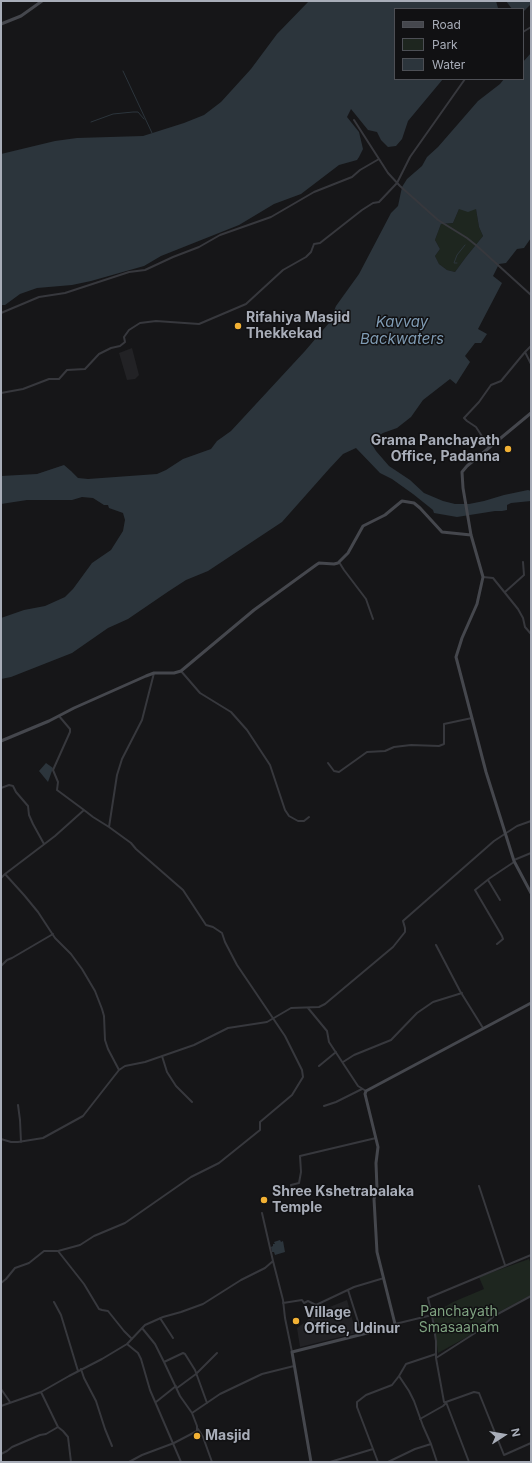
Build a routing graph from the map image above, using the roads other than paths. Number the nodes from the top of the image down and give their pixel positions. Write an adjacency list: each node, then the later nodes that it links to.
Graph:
1 (42, 1): 2 (main road)
2 (1, 24)
3 (464, 80): 6 (street)
4 (354, 120): 5 (street)
5 (379, 159): 6 (street); 8 (street)
6 (397, 183): 7 (street); 12 (street)
7 (531, 295)
8 (1, 313)
9 (531, 346): 10 (street)
10 (525, 352): 11 (street); 14 (street)
11 (531, 364)
12 (1, 394)
13 (531, 413): 14 (main road)
14 (489, 448): 15 (main road)
15 (471, 535): 16 (main road); 18 (main road)
16 (340, 562): 20 (street); 22 (main road)
17 (523, 562): 19 (street)
18 (483, 577): 19 (street); 25 (main road)
19 (505, 592): 21 (street)
20 (373, 619)
21 (531, 634)
22 (181, 671): 23 (main road); 30 (street)
23 (154, 674): 24 (main road); 32 (street)
24 (59, 716): 26 (main road); 29 (street)
25 (472, 718): 27 (street); 33 (main road)
26 (1, 741)
27 (328, 763)
28 (1, 788): 34 (street)
29 (84, 810): 32 (street); 34 (street)
30 (309, 817)
31 (531, 820): 33 (street)
32 (109, 827): 49 (street)
33 (505, 833): 36 (main road); 48 (street)
34 (44, 844): 37 (street)
35 (531, 852): 36 (street)
36 (514, 861): 39 (street); 40 (main road)
37 (5, 874): 38 (street); 42 (street)
38 (1, 878)
39 (488, 880): 41 (street); 43 (street)
40 (531, 893)
41 (500, 900)
42 (53, 934): 45 (street); 55 (street)
43 (497, 944)
44 (436, 945): 46 (street)
45 (1, 966)
46 (462, 993): 50 (street); 53 (street)
47 (531, 1003): 50 (main road)
48 (308, 1008): 49 (street); 51 (street)
49 (274, 1018): 52 (street); 66 (street)
50 (484, 1029): 56 (main road)
51 (336, 1052): 53 (street); 54 (street)
52 (162, 1056): 55 (street); 57 (street)
53 (343, 1062): 56 (street)
54 (319, 1066)
55 (119, 1070): 62 (street)
56 (364, 1090): 59 (street); 60 (main road)
57 (192, 1102)
58 (18, 1105): 62 (street)
59 (324, 1106)
60 (376, 1138): 64 (street); 70 (main road)
61 (1, 1139): 62 (street)
62 (21, 1142)
63 (479, 1186): 69 (street)
64 (275, 1195)
65 (262, 1213): 68 (street)
66 (58, 1251): 71 (street); 82 (street)
67 (531, 1255): 69 (street)
68 (273, 1262): 75 (street); 77 (street)
69 (505, 1265): 76 (street)
70 (384, 1278): 72 (street); 78 (main road)
71 (1, 1283)
72 (348, 1290): 75 (street); 80 (street)
73 (531, 1296): 87 (street)
74 (54, 1302): 90 (street)
75 (283, 1302): 84 (street)
76 (432, 1315): 78 (street); 86 (street)
77 (160, 1318): 79 (street); 81 (street)
78 (395, 1324): 80 (main road)
79 (142, 1328): 82 (street); 88 (street)
80 (362, 1334): 84 (main road)
81 (173, 1338)
82 (132, 1339): 83 (street)
83 (127, 1344): 90 (street); 97 (street)
84 (292, 1352): 89 (main road)
85 (217, 1353): 91 (street)
86 (436, 1354): 87 (street); 92 (street)
87 (436, 1358): 98 (street)
88 (164, 1362): 91 (street); 93 (street)
89 (294, 1366): 99 (street); 115 (main road)
90 (80, 1370): 95 (street); 108 (street)
91 (196, 1374): 93 (street); 99 (street)
92 (399, 1376): 102 (street); 109 (street)
93 (176, 1387): 97 (street); 101 (street)
94 (1, 1390): 96 (street)
95 (41, 1392): 96 (street); 103 (street)
96 (10, 1402): 100 (street)
97 (156, 1402): 105 (street)
98 (446, 1402): 102 (street); 106 (street); 120 (street)
99 (207, 1403): 101 (street)
100 (1, 1406)
101 (192, 1414): 104 (street)
102 (420, 1419): 107 (street)
103 (58, 1426): 110 (street); 111 (street)
104 (198, 1428): 105 (street); 114 (street)
105 (174, 1443): 112 (street); 113 (street)
106 (531, 1443)
107 (431, 1444): 118 (street); 119 (street)
108 (112, 1446)
109 (373, 1449): 116 (street); 117 (street)
110 (1, 1454)
111 (72, 1462)
112 (129, 1462)
113 (181, 1462)
114 (212, 1462)
115 (311, 1462)
116 (330, 1462)
117 (378, 1462)
118 (388, 1462)
119 (437, 1462)
120 (468, 1462)

